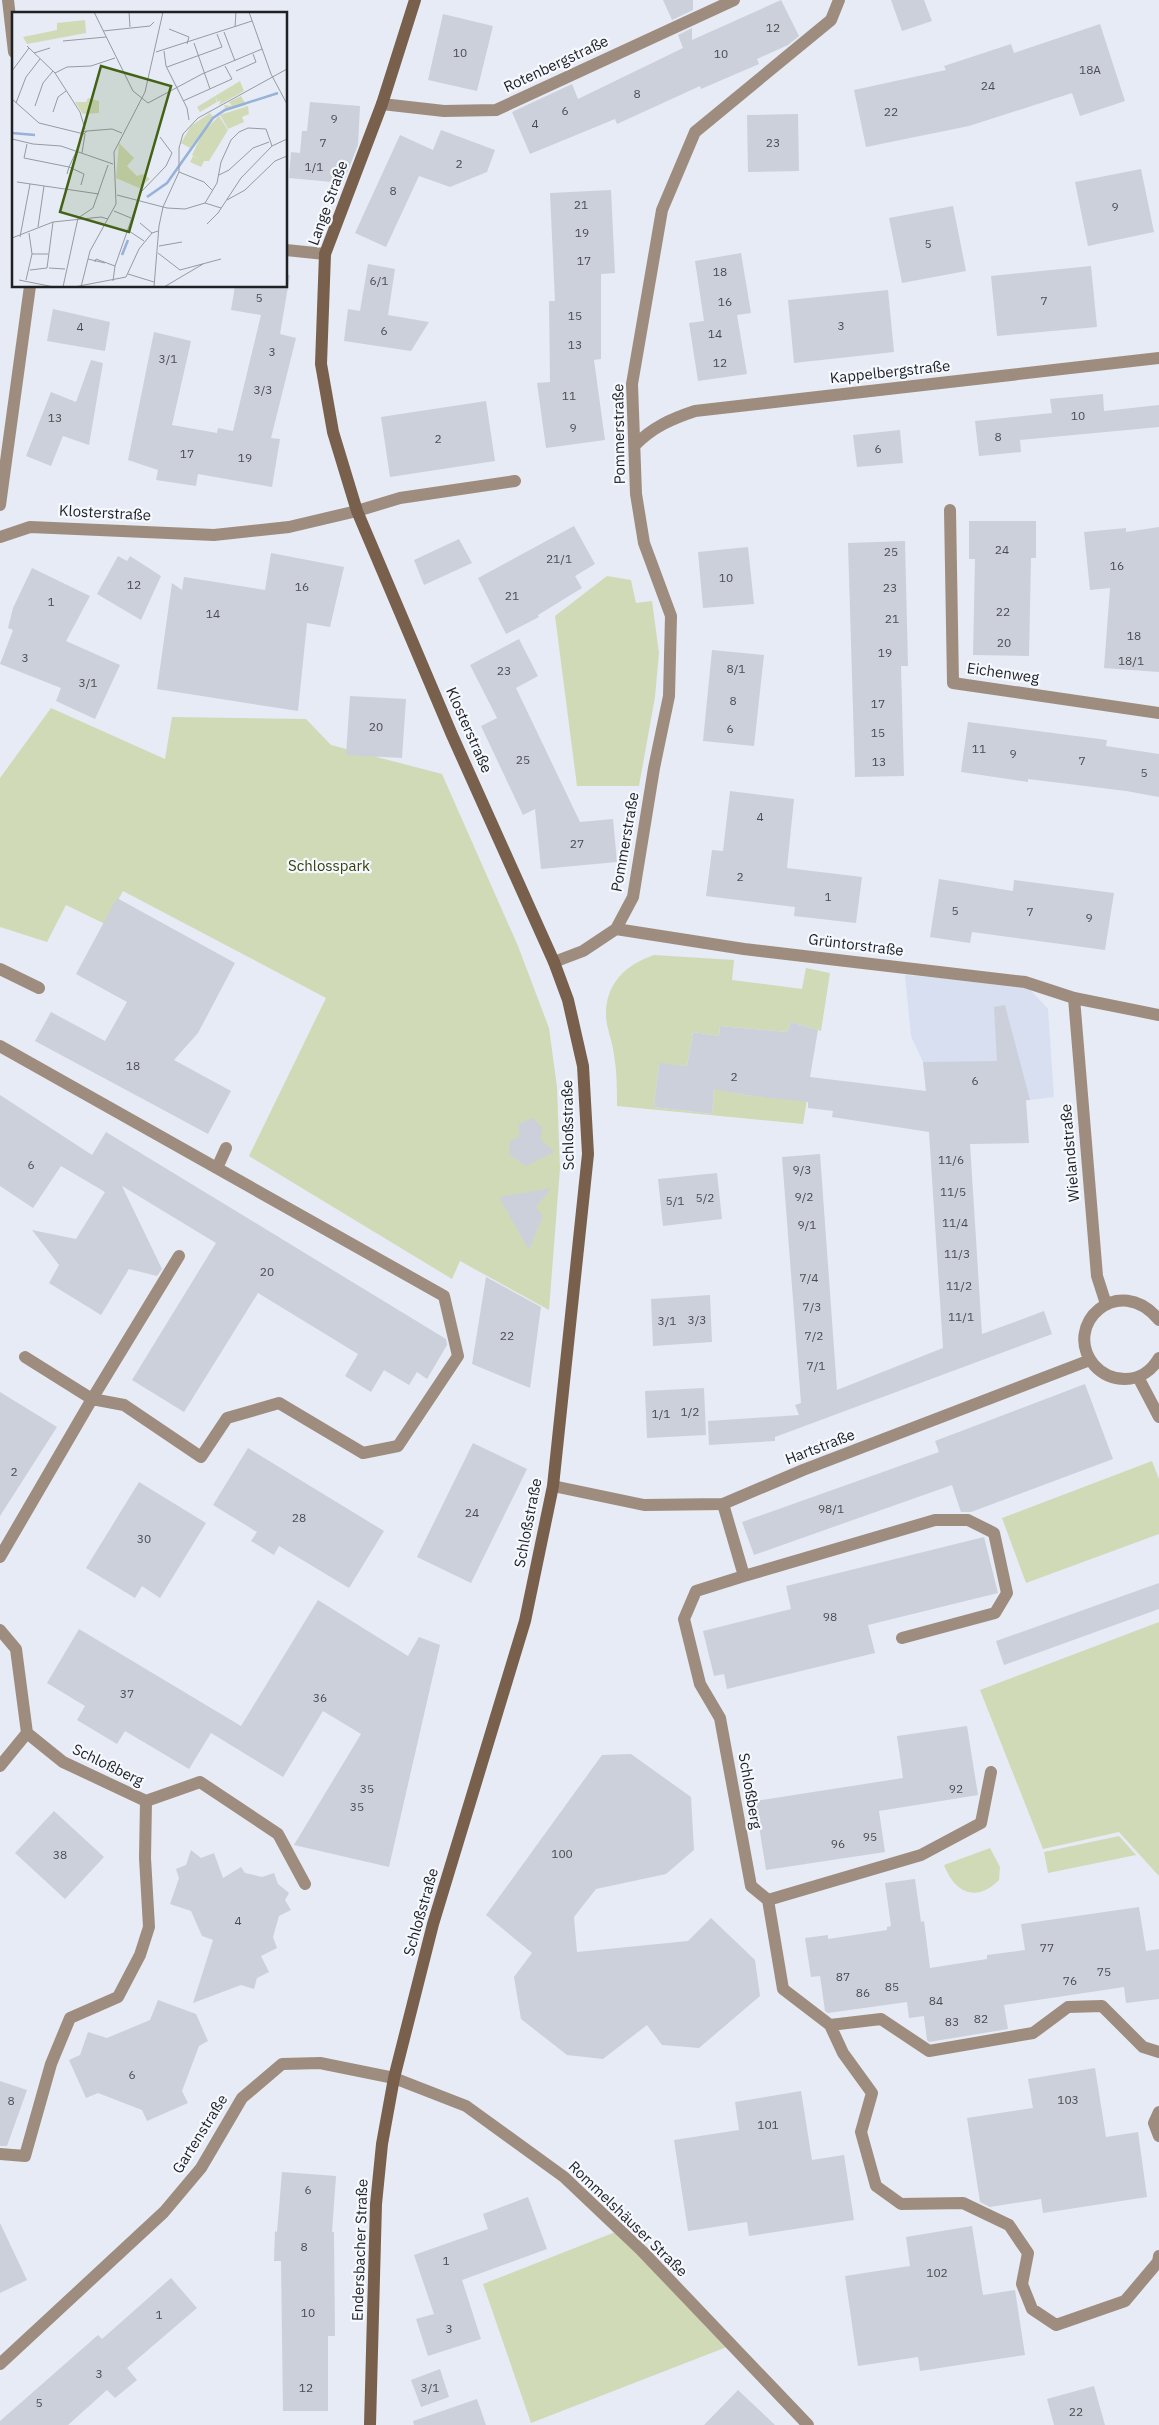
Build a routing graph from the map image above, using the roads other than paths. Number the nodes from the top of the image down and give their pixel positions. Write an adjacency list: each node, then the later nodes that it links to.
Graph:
1 (8, 0): 5 (street)
2 (415, 0): 7 (main road, Lange Straße)
3 (734, 0): 7 (street, Rotenbergstraße)
4 (839, 0): 12 (street, Pommerstraße)
5 (4, 15): 6 (street)
6 (12, 45)
7 (382, 104): 9 (main road, Lange Straße)
8 (288, 250): 9 (street)
9 (325, 254): 16 (main road, Lange Straße)
10 (30, 288): 14 (street)
11 (1159, 358): 12 (street, Kappelbergstraße)
12 (635, 445): 19 (street, Pommerstraße)
13 (515, 481): 16 (street, Klosterstraße)
14 (0, 505)
15 (950, 510): 18 (street, Eichenweg)
16 (357, 511): 17 (street, Klosterstraße); 20 (main road, Klosterstraße)
17 (0, 537)
18 (1159, 713)
19 (616, 929): 20 (street); 23 (street, Grüntorstraße)
20 (554, 962): 37 (main road, Schloßstraße)
21 (0, 968): 22 (street)
22 (39, 988)
23 (1074, 998): 24 (street, Grüntorstraße); 29 (street, Wielandstraße)
24 (1159, 1015)
25 (0, 1046): 27 (street)
26 (226, 1148): 27 (street)
27 (217, 1168): 35 (street)
28 (179, 1256): 35 (street)
29 (1106, 1304): 30 (street); 33 (street)
30 (1159, 1320)
31 (25, 1357): 35 (street)
32 (1159, 1358): 34 (street)
33 (1090, 1360): 34 (street); 38 (street, Hartstraße)
34 (1138, 1377): 36 (street)
35 (92, 1400): 39 (street)
36 (1159, 1417)
37 (553, 1486): 38 (street, Hartstraße); 51 (main road, Schloßstraße)
38 (723, 1504): 40 (street)
39 (0, 1557)
40 (744, 1576): 42 (street, Schloßberg); 48 (street, Schloßberg)
41 (0, 1630): 43 (street)
42 (902, 1638)
43 (28, 1733): 44 (street); 46 (street, Schloßberg)
44 (0, 1766)
45 (991, 1772): 48 (street)
46 (146, 1801): 47 (street, Schloßberg); 54 (street)
47 (306, 1884)
48 (768, 1900): 49 (street)
49 (830, 2025): 50 (street); 55 (street)
50 (1159, 2052)
51 (394, 2078): 56 (street, Gartenstraße); 57 (main road, Endersbacher Straße); 58 (street, Rommelshäuser Straße)
52 (1159, 2112): 53 (street)
53 (1159, 2136)
54 (0, 2154)
55 (1159, 2256)
56 (0, 2364)
57 (370, 2425)
58 (808, 2425)

